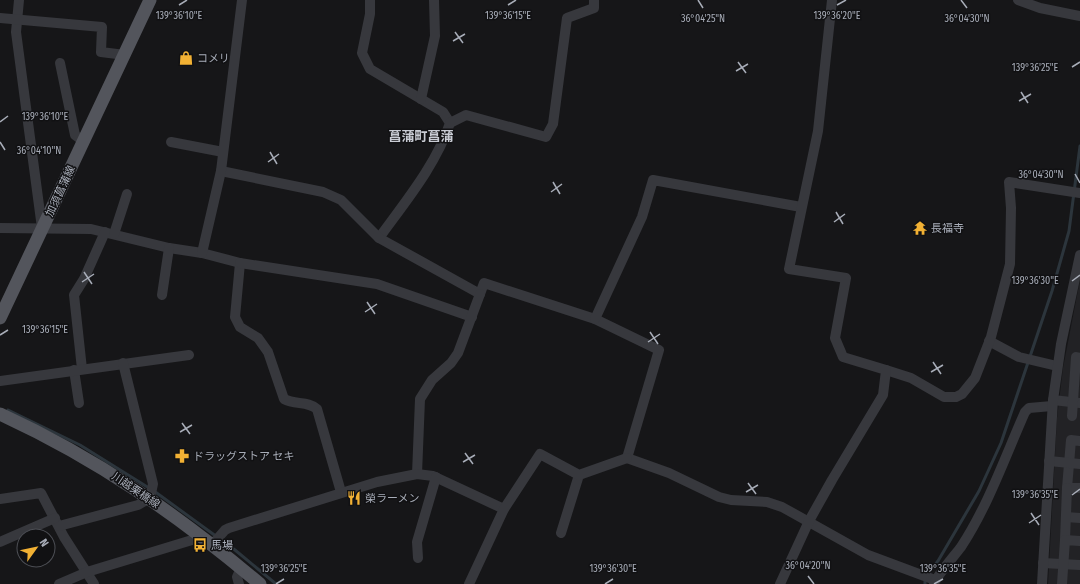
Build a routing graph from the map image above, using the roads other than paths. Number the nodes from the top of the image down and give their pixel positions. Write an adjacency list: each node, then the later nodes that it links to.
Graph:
1 (19, 0): 11 (street)
2 (150, 0): 12 (main road, 加須菖蒲線)
3 (242, 0): 18 (street)
4 (370, 0): 14 (street)
5 (434, 0): 14 (street)
6 (594, 0): 15 (street)
7 (832, 0): 22 (street)
8 (1018, 0): 9 (street)
9 (1080, 16)
10 (0, 18): 11 (street)
11 (18, 20): 12 (street); 24 (street)
12 (125, 55): 16 (main road, 加須菖蒲線)
13 (60, 63): 16 (street)
14 (422, 99): 15 (street)
15 (450, 122): 26 (street)
16 (83, 142): 24 (main road, 加須菖蒲線)
17 (171, 142): 18 (street)
18 (224, 152): 19 (street)
19 (221, 171): 26 (street); 28 (street)
20 (1080, 193): 36 (street)
21 (127, 194): 25 (street)
22 (801, 207): 35 (street); 42 (street)
23 (0, 228): 24 (street)
24 (42, 228): 25 (street); 34 (main road, 加須菖蒲線)
25 (109, 233): 27 (street); 41 (street)
26 (379, 238): 31 (street)
27 (169, 248): 28 (street); 32 (street)
28 (202, 253): 30 (street)
29 (1080, 255): 40 (street)
30 (240, 263): 33 (street); 60 (street)
31 (480, 294): 33 (street); 35 (street)
32 (162, 295)
33 (472, 317): 55 (street)
34 (0, 318)
35 (595, 319): 51 (street)
36 (989, 341): 40 (street); 42 (street)
37 (189, 355): 39 (street)
38 (1080, 358): 43 (street)
39 (123, 363): 41 (street); 61 (street)
40 (1057, 366): 46 (street)
41 (78, 369): 44 (street); 45 (street)
42 (886, 370): 66 (street)
43 (1077, 379): 47 (street)
44 (0, 380)
45 (79, 403)
46 (1053, 403): 47 (street); 52 (street); 80 (street)
47 (1077, 403): 49 (street)
48 (0, 414): 61 (main road, 川越栗橋線)
49 (1072, 416)
50 (1080, 441): 53 (street)
51 (627, 458): 56 (street); 66 (street)
52 (1049, 462): 53 (street); 75 (street)
53 (1069, 463): 54 (street); 58 (street)
54 (1080, 464)
55 (417, 474): 57 (street); 60 (street)
56 (579, 475): 63 (street); 68 (street)
57 (436, 477): 63 (street); 74 (street)
58 (1068, 488): 59 (street); 64 (street)
59 (1080, 488)
60 (341, 492): 73 (street)
61 (150, 498): 67 (street); 69 (main road, 川越栗橋線)
62 (0, 499): 67 (street)
63 (504, 509): 85 (street)
64 (1066, 517): 65 (street); 70 (street)
65 (1080, 518)
66 (809, 521): 80 (street); 86 (street)
67 (57, 522): 72 (street); 79 (street)
68 (560, 533)
69 (198, 534): 73 (main road, 川越栗橋線); 79 (street)
70 (1065, 540): 71 (street); 76 (street)
71 (1080, 541)
72 (0, 542)
73 (212, 545): 78 (main road, 川越栗橋線)
74 (418, 558)
75 (1044, 563): 76 (street); 87 (street)
76 (1064, 564): 77 (street); 88 (street)
77 (1080, 565)
78 (241, 568): 83 (street); 84 (main road, 川越栗橋線)
79 (87, 572): 81 (street); 82 (street)
80 (934, 582)
81 (59, 584)
82 (94, 584)
83 (239, 584)
84 (260, 584)
85 (469, 584)
86 (780, 584)
87 (1042, 584)
88 (1062, 584)

